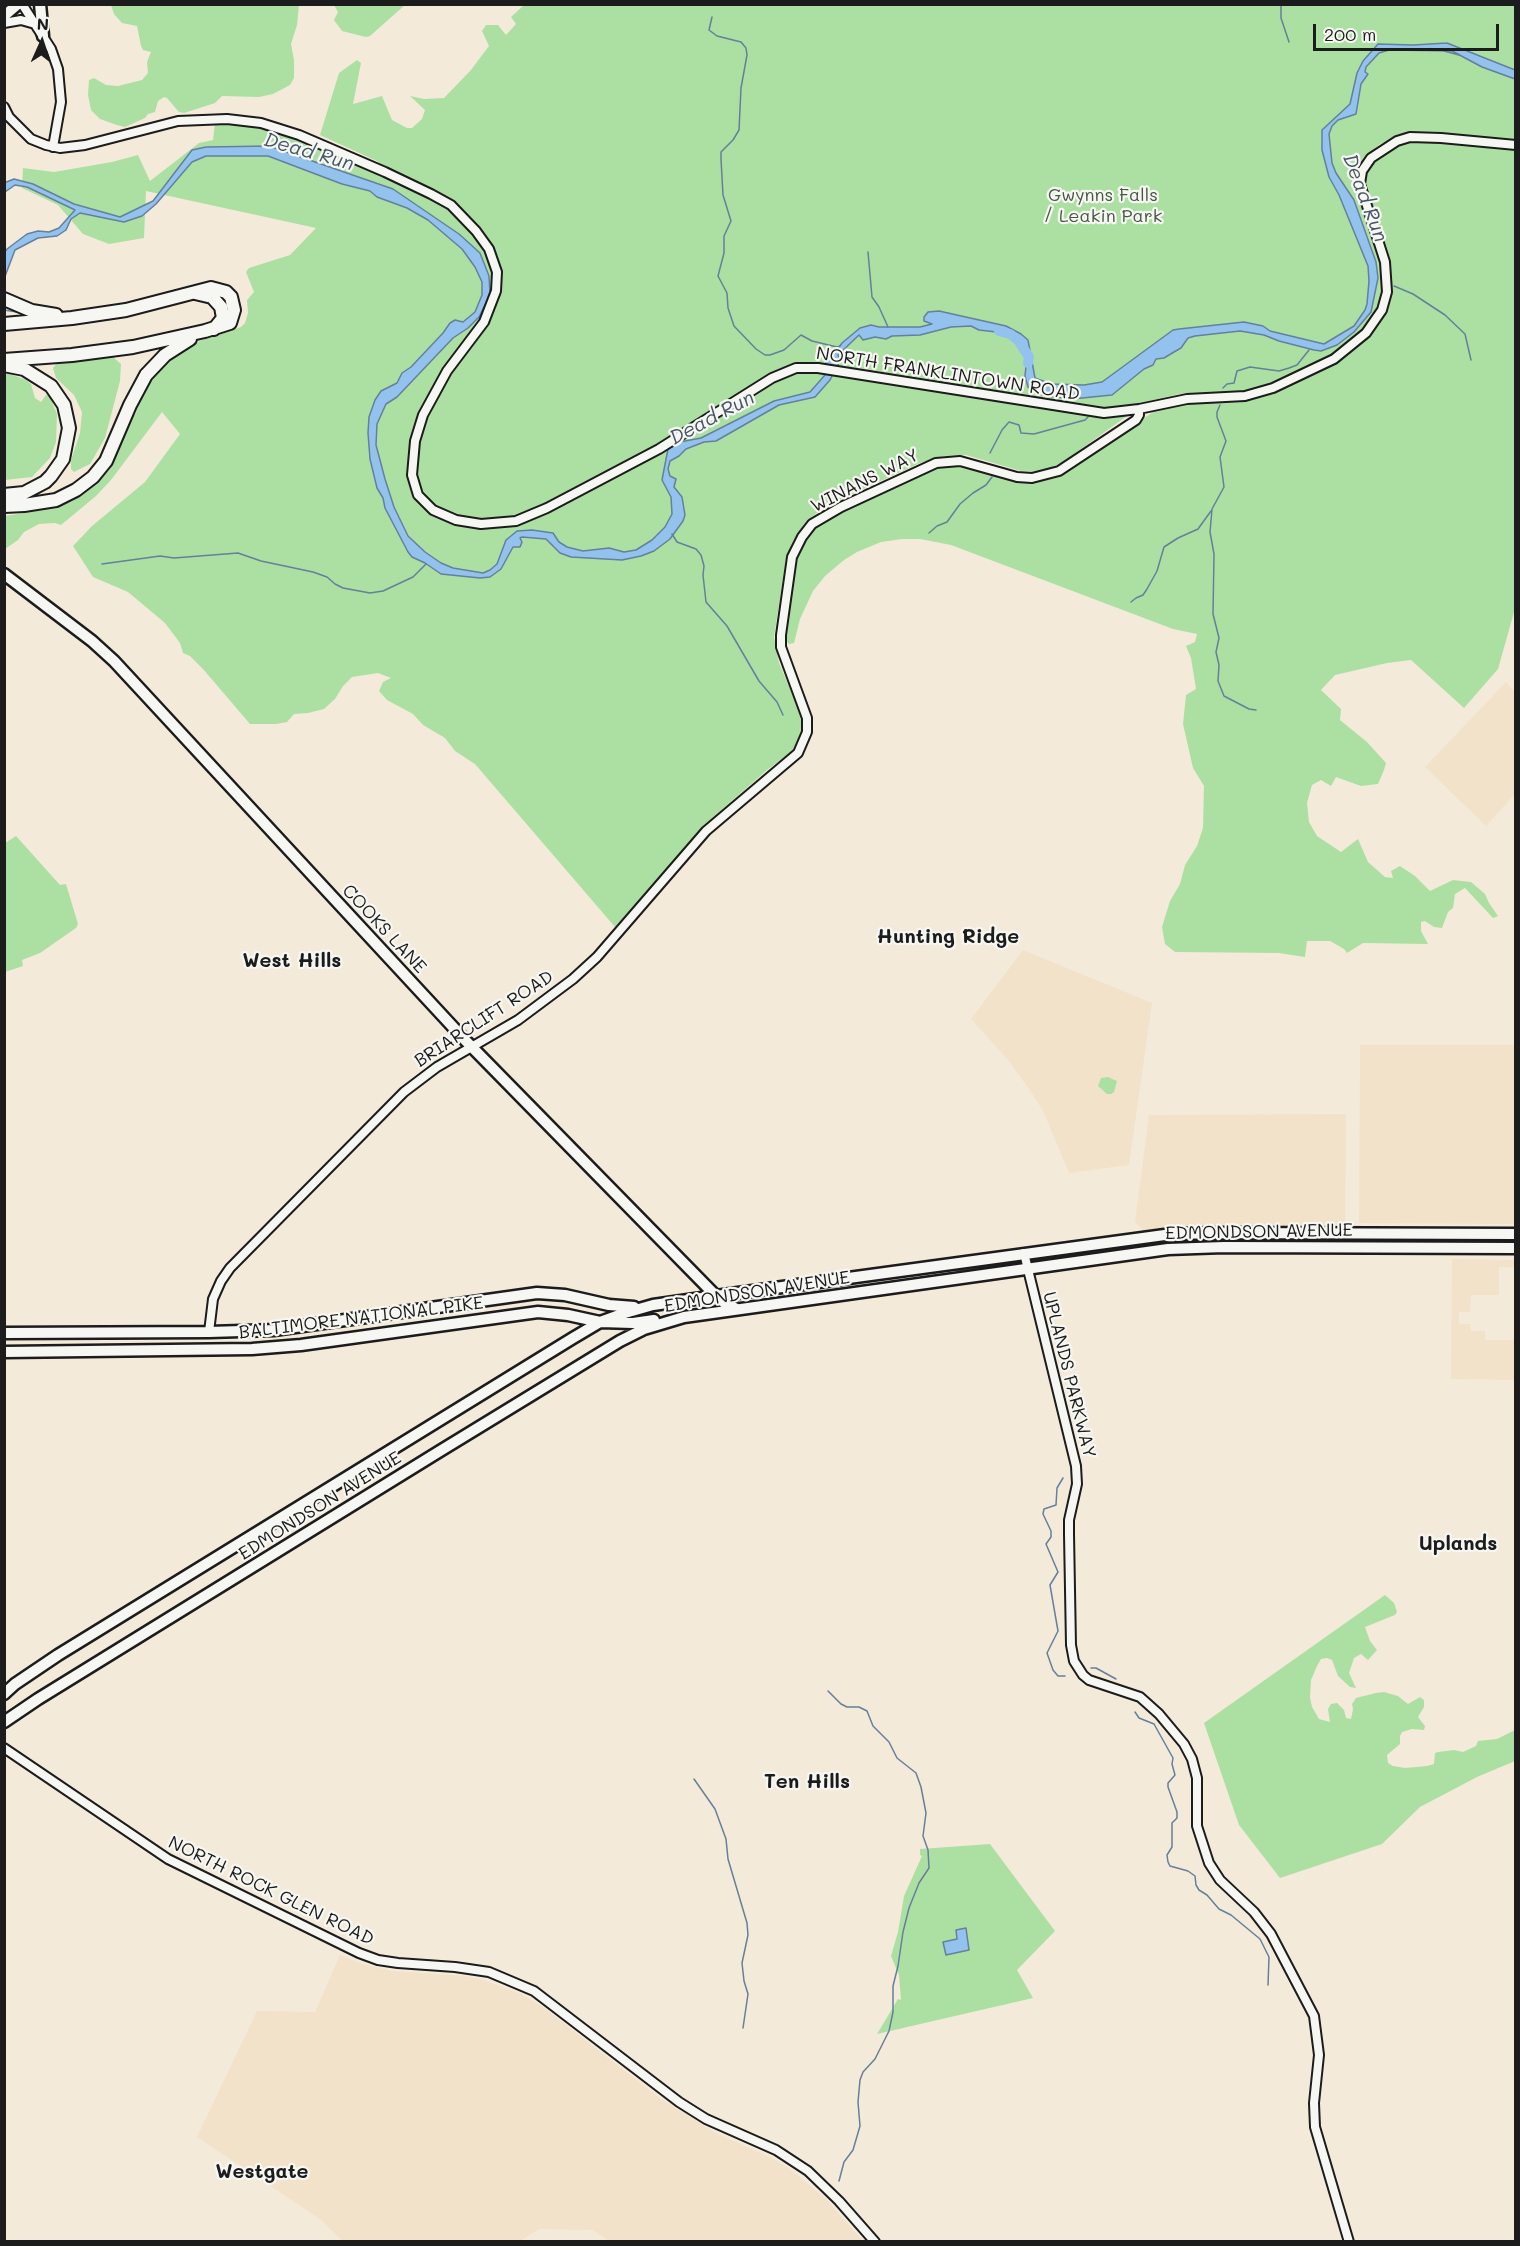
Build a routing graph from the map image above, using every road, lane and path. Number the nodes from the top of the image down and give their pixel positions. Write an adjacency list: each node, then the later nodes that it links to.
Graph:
1 (20, 4): 3 (main road); 4 (street)
2 (40, 4): 5 (main road)
3 (5, 19): 4 (street)
4 (35, 24): 5 (street)
5 (43, 36): 8 (street)
6 (4, 106): 8 (street, NORTH FRANKLINTOWN ROAD)
7 (1515, 145): 15 (street, NORTH FRANKLINTOWN ROAD)
8 (53, 147): 15 (street, NORTH FRANKLINTOWN ROAD)
9 (4, 299): 10 (highway)
10 (72, 318): 11 (highway); 12 (highway)
11 (4, 324)
12 (209, 330): 13 (highway); 16 (highway)
13 (4, 360)
14 (4, 365): 16 (highway)
15 (1137, 410): 18 (street, WINANS WAY)
16 (6, 504)
17 (4, 574): 19 (main road, COOKS LANE)
18 (791, 679): 19 (street, BRIARCLIFT ROAD)
19 (472, 1046): 24 (main road, COOKS LANE); 29 (street, BRIARCLIFT ROAD)
20 (1515, 1234): 22 (main road, EDMONDSON AVENUE)
21 (1515, 1248): 23 (main road, EDMONDSON AVENUE)
22 (1024, 1253): 23 (street, UPLANDS PARKWAY); 24 (main road, EDMONDSON AVENUE)
23 (1027, 1269): 26 (main road, EDMONDSON AVENUE); 36 (street, UPLANDS PARKWAY)
24 (716, 1296): 25 (main road, EDMONDSON AVENUE); 26 (main road, COOKS LANE)
25 (652, 1305): 28 (main road, EDMONDSON AVENUE); 29 (main road, BALTIMORE NATIONAL PIKE)
26 (738, 1309): 27 (main road, EDMONDSON AVENUE)
27 (684, 1317): 28 (main road, BALTIMORE NATIONAL PIKE); 33 (main road, EDMONDSON AVENUE)
28 (600, 1322): 31 (main road, BALTIMORE NATIONAL PIKE); 32 (main road, EDMONDSON AVENUE)
29 (209, 1332): 30 (main road, BALTIMORE NATIONAL PIKE)
30 (4, 1333)
31 (4, 1352)
32 (4, 1694)
33 (4, 1722)
34 (4, 1748): 35 (street, NORTH ROCK GLEN ROAD)
35 (875, 2241)
36 (1349, 2241)

